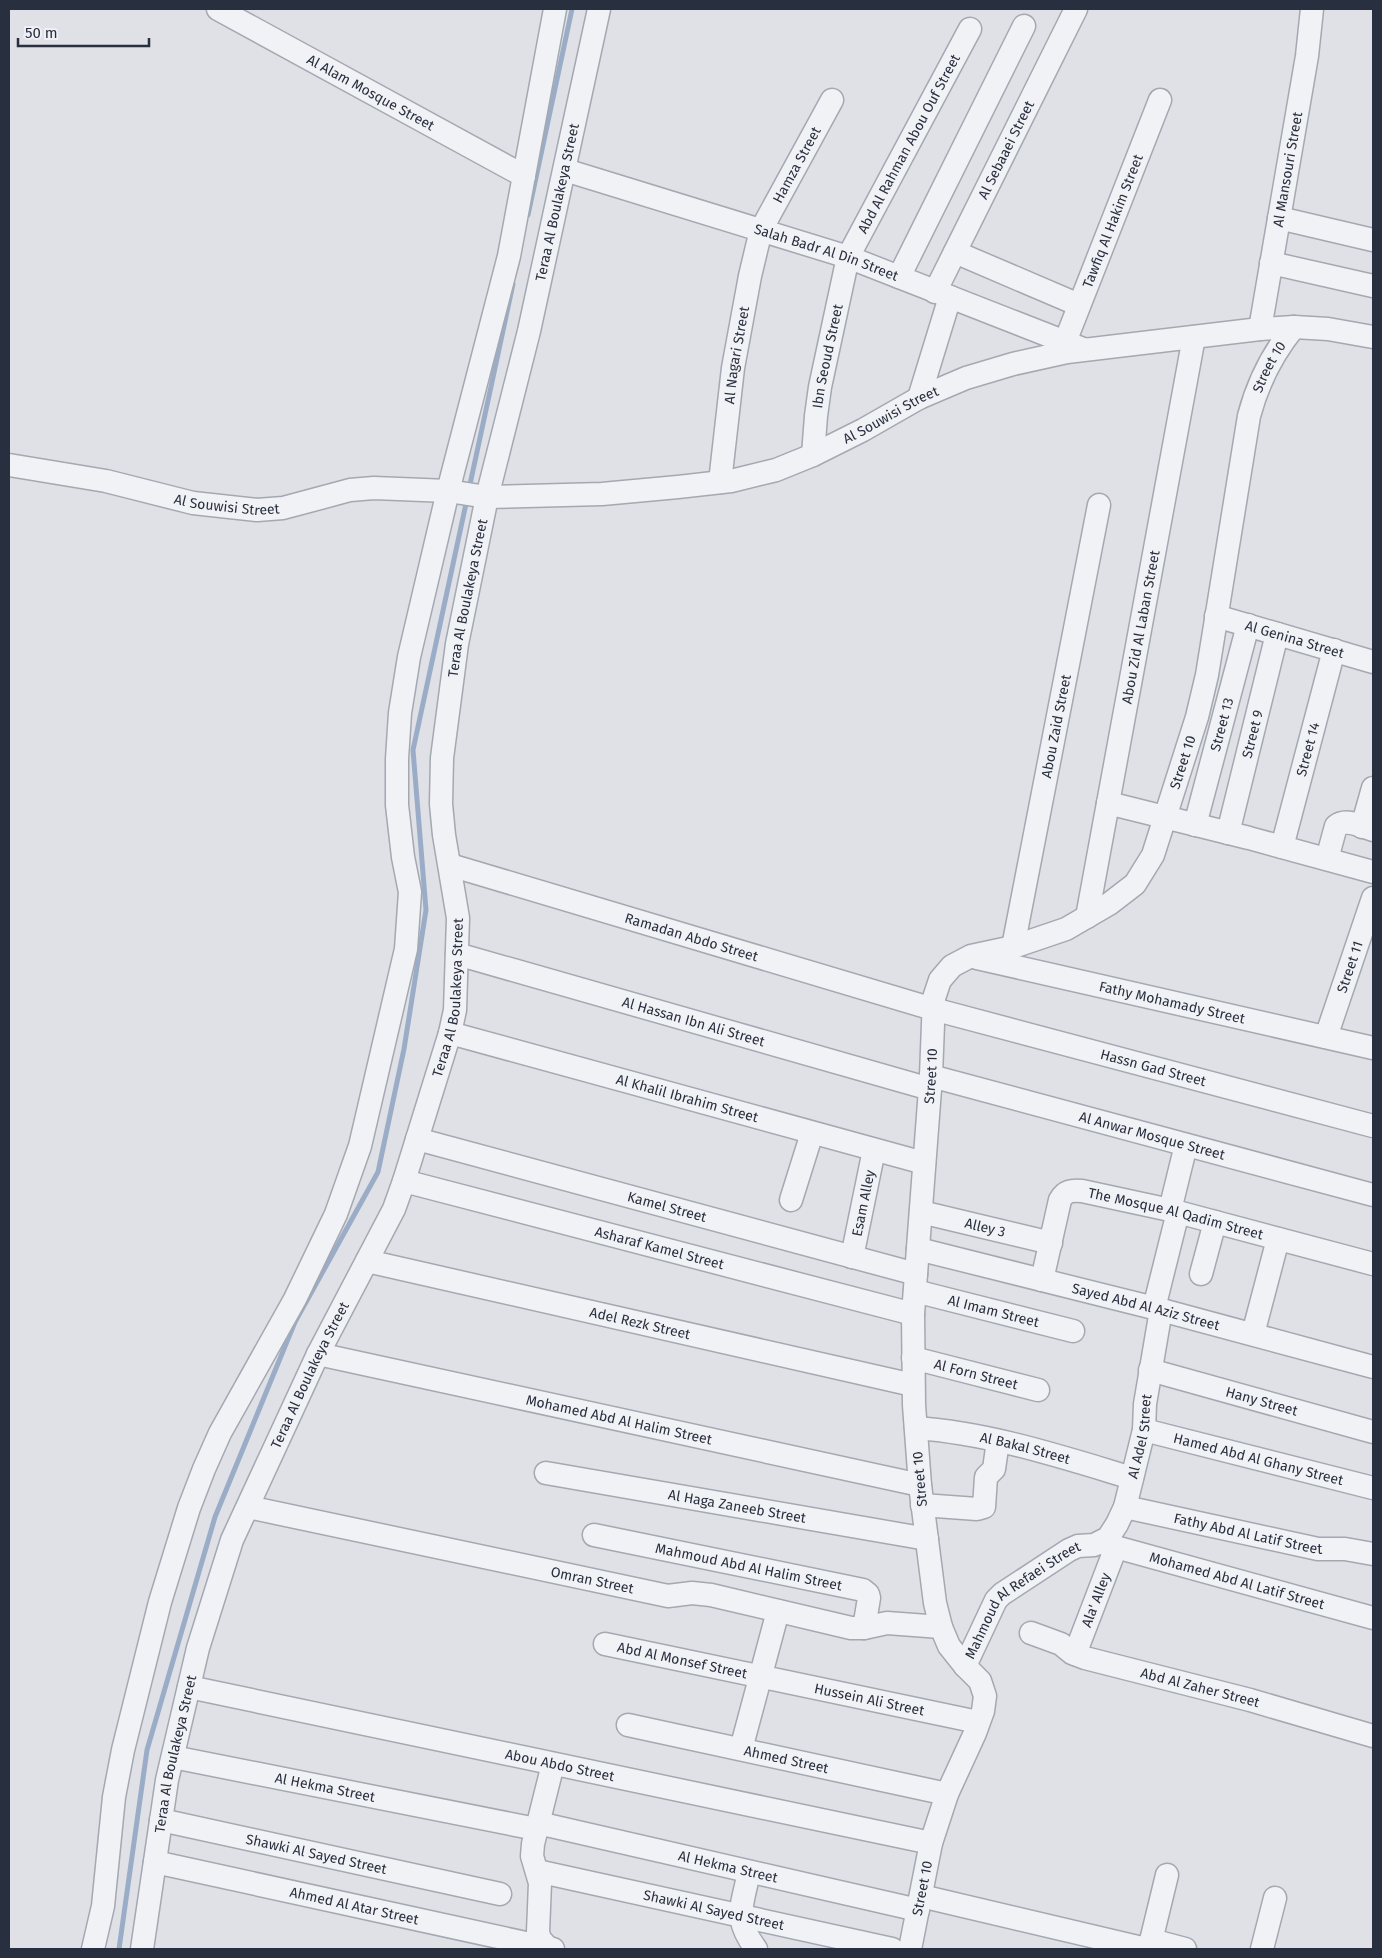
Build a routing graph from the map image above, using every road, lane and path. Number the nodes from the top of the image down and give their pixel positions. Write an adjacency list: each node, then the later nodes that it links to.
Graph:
1 (218, 9): 11 (street, Al Alam Mosque Street)
2 (555, 9): 11 (street)
3 (599, 9): 10 (street, Teraa Al Boulakeya Street)
4 (1076, 9): 15 (street, Al Sebaaei Street)
5 (1312, 9): 12 (street, Al Mansouri Street)
6 (1024, 26): 18 (street)
7 (970, 29): 16 (street, Abd Al Rahman Abou Ouf Street)
8 (832, 100): 13 (street, Hamza Street)
9 (1160, 100): 21 (street, Tawfiq Al Hakim Street)
10 (565, 170): 13 (street, Salah Badr Al Din Street); 32 (street, Teraa Al Boulakeya Street)
11 (524, 176): 31 (street)
12 (1279, 218): 14 (street); 17 (street, Al Mansouri Street)
13 (761, 230): 16 (street, Salah Badr Al Din Street); 30 (street, Al Nagari Street)
14 (1373, 240)
15 (955, 252): 20 (street, Al Sebaaei Street); 21 (street)
16 (848, 258): 18 (street, Salah Badr Al Din Street); 28 (street, Ibn Seoud Street)
17 (1271, 263): 19 (street); 23 (street, Al Mansouri Street)
18 (899, 277): 20 (street, Salah Badr Al Din Street)
19 (1373, 286)
20 (943, 294): 26 (street, Salah Badr Al Din Street); 27 (street, Al Sebaaei Street)
21 (1079, 305): 26 (street, Tawfiq Al Hakim Street)
22 (1294, 327): 23 (street, Al Souwisi Street); 24 (street, Al Souwisi Street); 34 (street, Street 10)
23 (1260, 329): 25 (street, Al Souwisi Street)
24 (1373, 335)
25 (1194, 337): 26 (street, Al Souwisi Street); 40 (street, Abou Zid Al Laban Street)
26 (1074, 346): 27 (street, Al Souwisi Street)
27 (919, 398): 28 (street, Al Souwisi Street)
28 (813, 455): 30 (street, Al Souwisi Street)
29 (9, 465): 31 (street, Al Souwisi Street)
30 (720, 482): 32 (street, Al Souwisi Street)
31 (451, 492): 32 (street, Al Souwisi Street); 133 (street)
32 (484, 496): 47 (street, Teraa Al Boulakeya Street)
33 (1099, 505): 51 (street, Abou Zaid Street)
34 (1216, 616): 35 (street, Al Genina Street); 41 (street, Street 10)
35 (1248, 626): 36 (street, Al Genina Street); 42 (street, Street 13)
36 (1277, 634): 37 (street, Al Genina Street); 44 (street, Street 9)
37 (1334, 650): 38 (street, Al Genina Street); 45 (street, Street 14)
38 (1373, 662)
39 (1373, 788): 43 (street)
40 (1108, 803): 41 (street); 50 (street, Abou Zid Al Laban Street)
41 (1166, 817): 42 (street); 50 (street, Street 10)
42 (1195, 825): 44 (street)
43 (1368, 828): 46 (street)
44 (1228, 833): 45 (street)
45 (1282, 847): 46 (street)
46 (1327, 860): 48 (street)
47 (450, 865): 52 (street, Teraa Al Boulakeya Street); 54 (street, Ramadan Abdo Street)
48 (1373, 872)
49 (1373, 898): 56 (street, Street 11)
50 (1087, 917): 51 (street, Street 10)
51 (1013, 947): 53 (street, Street 10)
52 (457, 954): 55 (street, Teraa Al Boulakeya Street); 58 (street, Al Hassan Ibn Ali Street)
53 (971, 956): 54 (street, Street 10); 56 (street, Fathy Mohamady Street)
54 (934, 1009): 58 (street, Street 10); 59 (street, Hassn Gad Street)
55 (450, 1033): 60 (street, Al Khalil Ibrahim Street); 61 (street, Teraa Al Boulakeya Street)
56 (1326, 1037): 57 (street, Fathy Mohamady Street)
57 (1373, 1048)
58 (931, 1082): 62 (street, Al Anwar Mosque Street); 64 (street, Street 10)
59 (1373, 1126)
60 (812, 1133): 63 (street, Al Khalil Ibrahim Street); 67 (street)
61 (417, 1139): 65 (street, Teraa Al Boulakeya Street); 74 (street, Kamel Street)
62 (1186, 1145): 66 (street, Al Anwar Mosque Street); 68 (street, Al Adel Street)
63 (874, 1150): 64 (street, Al Khalil Ibrahim Street); 74 (street, Esam Alley)
64 (924, 1163): 69 (street, Street 10)
65 (404, 1180): 75 (street, Teraa Al Boulakeya Street); 81 (street, Asharaf Kamel Street)
66 (1373, 1195)
67 (791, 1200)
68 (1174, 1211): 70 (street, The Mosque Al Qadim Street); 72 (street, The Mosque Al Qadim Street); 80 (street, Al Adel Street)
69 (920, 1212): 72 (street, Alley 3); 73 (street, Street 10)
70 (1215, 1222): 71 (street, The Mosque Al Qadim Street); 77 (street)
71 (1278, 1239): 76 (street, The Mosque Al Qadim Street); 83 (street)
72 (1051, 1243): 78 (street, The Mosque Al Qadim Street)
73 (918, 1249): 78 (street, Sayed Abd Al Aziz Street); 79 (street, Street 10)
74 (852, 1257): 79 (street, Kamel Street)
75 (367, 1261): 84 (street, Teraa Al Boulakeya Street); 88 (street, Adel Rezk Street)
76 (1373, 1264)
77 (1201, 1274)
78 (1042, 1280): 80 (street, Sayed Abd Al Aziz Street)
79 (915, 1282): 81 (street, Street 10); 82 (street, Al Imam Street)
80 (1158, 1309): 83 (street, Sayed Abd Al Aziz Street); 87 (street, Al Adel Street)
81 (914, 1314): 85 (street, Street 10)
82 (1073, 1331)
83 (1253, 1334): 86 (street, Sayed Abd Al Aziz Street)
84 (318, 1354): 97 (street, Mohamed Abd Al Halim Street); 98 (street, Teraa Al Boulakeya Street)
85 (913, 1358): 88 (street, Street 10); 89 (street, Al Forn Street)
86 (1373, 1367)
87 (1150, 1370): 91 (street, Al Adel Street); 92 (street, Hany Street)
88 (914, 1384): 90 (street, Street 10)
89 (1038, 1390)
90 (916, 1428): 93 (street, Al Bakal Street); 97 (street, Street 10)
91 (1144, 1430): 95 (street, Al Adel Street); 96 (street, Hamed Abd Al Ghany Street)
92 (1373, 1432)
93 (998, 1441): 95 (street, Al Bakal Street); 97 (street, Mohamed Abd Al Halim Street)
94 (546, 1473): 101 (street, Al Haga Zaneeb Street)
95 (1132, 1478): 99 (street, Al Adel Street)
96 (1373, 1488)
97 (921, 1495): 101 (street, Street 10)
98 (248, 1507): 104 (street, Omran Street); 113 (street, Teraa Al Boulakeya Street)
99 (1125, 1507): 102 (street, Al Adel Street); 103 (street, Fathy Abd Al Latif Street)
100 (594, 1535): 107 (street, Mahmoud Abd Al Halim Street)
101 (927, 1539): 106 (street, Street 10)
102 (1102, 1545): 105 (street, Mohamed Abd Al Latif Street); 110 (street, Ala' Alley); 111 (street, Mahmoud Al Refaei Street)
103 (1373, 1554)
104 (778, 1611): 107 (street, Omran Street); 112 (street)
105 (1373, 1618)
106 (940, 1627): 107 (street, Omran Street); 111 (street, Street 10)
107 (864, 1628)
108 (1031, 1633): 110 (street, Abd Al Zaher Street)
109 (605, 1644): 112 (street, Abd Al Monsef Street)
110 (1075, 1654): 116 (street, Abd Al Zaher Street)
111 (965, 1666): 114 (street, Street 10)
112 (760, 1677): 114 (street, Hussein Ali Street); 117 (street)
113 (189, 1687): 118 (street, Teraa Al Boulakeya Street); 119 (street, Abou Abdo Street)
114 (978, 1722): 120 (street, Street 10)
115 (628, 1724): 117 (street, Ahmed Street)
116 (1373, 1736)
117 (741, 1749): 120 (street, Ahmed Street)
118 (173, 1757): 121 (street, Teraa Al Boulakeya Street); 122 (street, Al Hekma Street)
119 (553, 1764): 122 (street); 123 (street, Abou Abdo Street)
120 (947, 1794): 123 (street, Street 10)
121 (161, 1820): 124 (street, Teraa Al Boulakeya Street); 128 (street, Shawki Al Sayed Street)
122 (537, 1826): 125 (street); 126 (street, Al Hekma Street)
123 (931, 1843): 130 (street, Street 10)
124 (155, 1862): 134 (street, Teraa Al Boulakeya Street); 135 (street, Ahmed Al Atar Street)
125 (537, 1870): 131 (street, Shawki Al Sayed Street); 135 (street)
126 (749, 1872): 130 (street, Al Hekma Street); 131 (street)
127 (1167, 1875): 132 (street)
128 (500, 1894)
129 (1275, 1898): 140 (street)
130 (919, 1903): 132 (street, Al Hekma Street); 138 (street, Street 10)
131 (740, 1917): 136 (street); 137 (street, Shawki Al Sayed Street)
132 (1149, 1946): 139 (street, Al Hekma Street)
133 (93, 1949)
134 (142, 1949)
135 (550, 1949)
136 (756, 1949)
137 (892, 1949)
138 (910, 1949)
139 (1185, 1949)
140 (1262, 1949)

